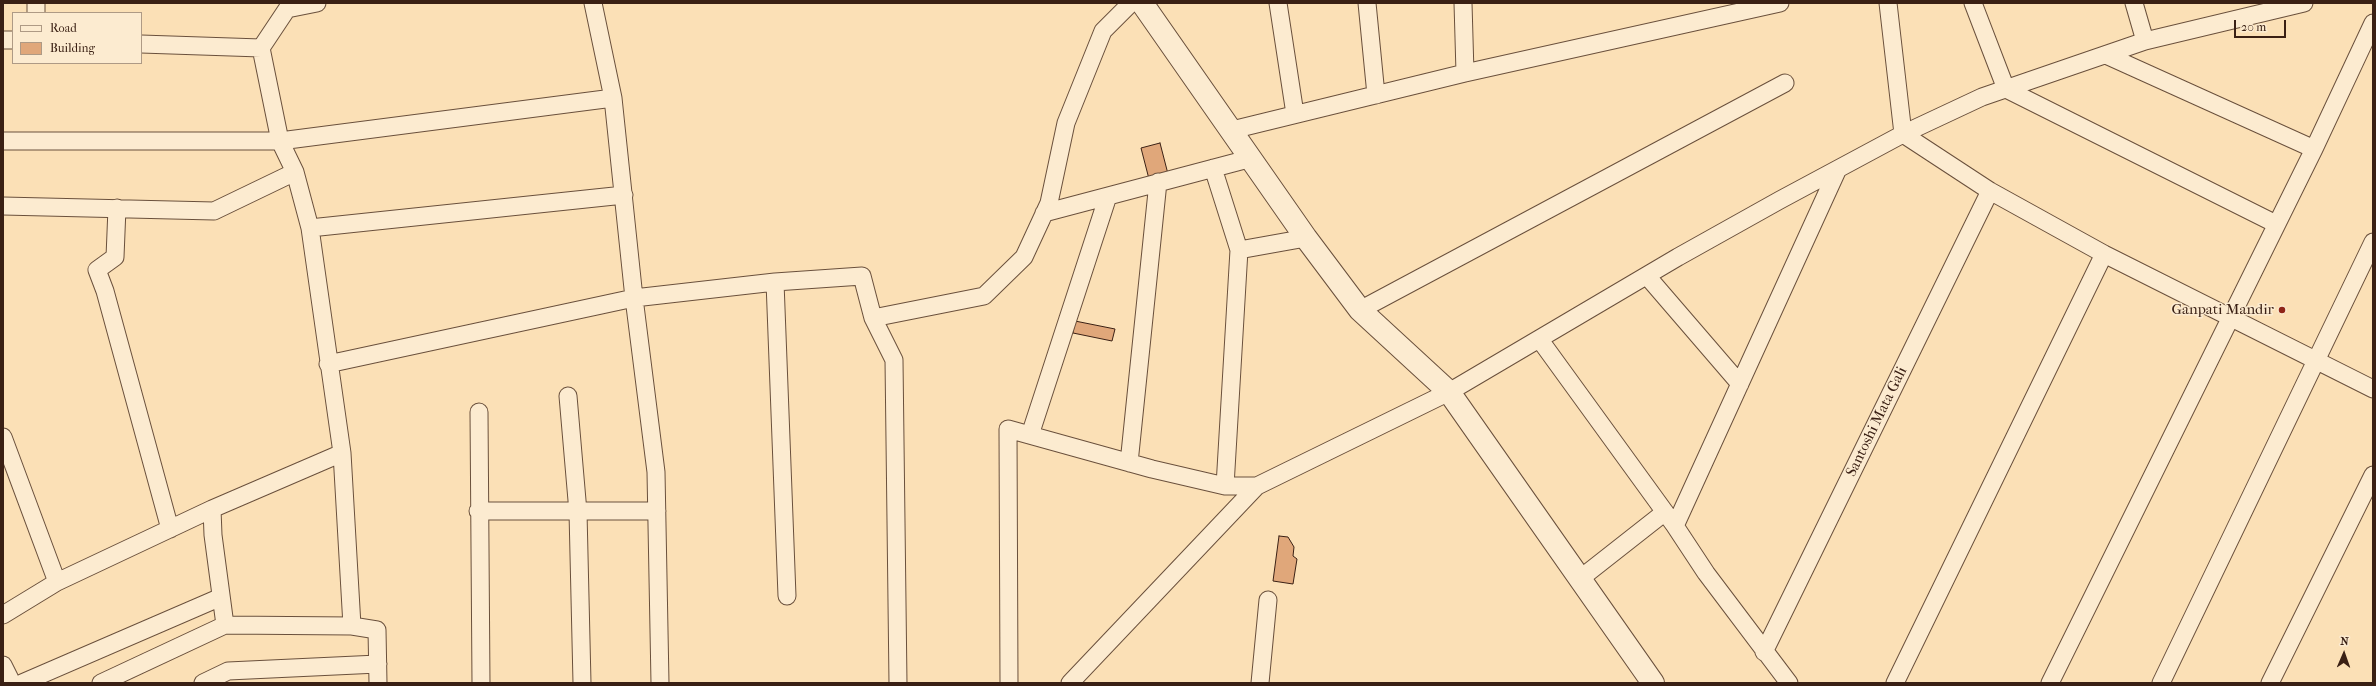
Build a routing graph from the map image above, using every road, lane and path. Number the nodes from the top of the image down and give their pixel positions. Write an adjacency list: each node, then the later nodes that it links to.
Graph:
1 (317, 3): 13 (street)
2 (593, 3): 24 (street)
3 (1131, 3): 41 (street)
4 (1142, 3): 26 (street)
5 (1278, 3): 25 (street)
6 (1367, 3): 23 (street)
7 (1463, 3): 20 (street)
8 (1780, 3): 14 (street)
9 (1888, 3): 27 (street)
10 (1973, 3): 22 (street)
11 (2134, 3): 16 (street)
12 (2304, 3): 16 (street)
13 (289, 6): 18 (street)
14 (1719, 10): 20 (street)
15 (2373, 23): 30 (street)
16 (2145, 41): 19 (street)
17 (142, 44): 18 (street)
18 (261, 48): 29 (street)
19 (2106, 55): 22 (street); 30 (street)
20 (1465, 73): 23 (street)
21 (1785, 83): 51 (street)
22 (2006, 89): 27 (street); 42 (street)
23 (1376, 95): 25 (street)
24 (613, 98): 29 (street); 37 (street)
25 (1295, 114): 26 (street)
26 (1232, 130): 31 (street)
27 (1903, 134): 33 (street); 36 (street)
28 (3, 141): 29 (street)
29 (280, 141): 34 (street)
30 (2314, 149): 42 (street)
31 (1252, 158): 32 (street); 44 (street)
32 (1213, 168): 35 (street); 46 (street)
33 (1837, 171): 48 (street); 57 (street)
34 (295, 172): 40 (street); 43 (street)
35 (1158, 182): 38 (street); 65 (street)
36 (1990, 192): 47 (street); 84 (street, Santoshi Mata Gali)
37 (624, 195): 43 (street); 50 (street)
38 (1108, 196): 41 (street); 62 (street)
39 (3, 206): 40 (street)
40 (117, 208): 75 (street)
41 (1044, 213): 53 (street)
42 (2276, 224): 52 (street)
43 (310, 228): 56 (street)
44 (1306, 238): 46 (street); 51 (street)
45 (2373, 242): 55 (street)
46 (1239, 250): 67 (street)
47 (2104, 254): 52 (street); 101 (street)
48 (1647, 276): 54 (street); 57 (street)
49 (775, 282): 50 (street); 53 (street); 78 (street)
50 (634, 298): 56 (street); 70 (street)
51 (1360, 310): 59 (street)
52 (2230, 317): 55 (street); 102 (street)
53 (873, 318): 95 (street)
54 (1540, 340): 59 (street); 73 (street)
55 (2317, 360): 58 (street); 103 (street)
56 (328, 364): 64 (street)
57 (1740, 384): 74 (street)
58 (2373, 389)
59 (1449, 392): 68 (street); 76 (street)
60 (568, 396): 72 (street)
61 (479, 412): 71 (street)
62 (1030, 435): 65 (street); 96 (street)
63 (3, 437): 77 (street)
64 (342, 452): 69 (street); 83 (street)
65 (1129, 463): 67 (street)
66 (2373, 475): 104 (street)
67 (1225, 486): 68 (street)
68 (1256, 486): 97 (street)
69 (212, 509): 75 (street); 79 (street)
70 (657, 510): 72 (street); 94 (street)
71 (478, 511): 72 (street); 92 (street)
72 (578, 512): 93 (street)
73 (1665, 512): 74 (street); 76 (street)
74 (1676, 526): 84 (street)
75 (170, 529): 77 (street)
76 (1580, 578): 99 (street)
77 (57, 582): 81 (street)
78 (787, 596)
79 (221, 597): 82 (street); 88 (street)
80 (1268, 600): 98 (street)
81 (3, 615)
82 (226, 625): 83 (street); 89 (street)
83 (352, 626): 85 (street)
84 (1764, 652): 100 (street)
85 (378, 664): 90 (street); 91 (street)
86 (3, 665): 87 (street)
87 (12, 683)
88 (22, 683)
89 (101, 683)
90 (203, 683)
91 (378, 683)
92 (481, 683)
93 (582, 683)
94 (660, 683)
95 (898, 683)
96 (1009, 683)
97 (1070, 683)
98 (1260, 683)
99 (1653, 683)
100 (1788, 683)
101 (1895, 683)
102 (2050, 683)
103 (2161, 683)
104 (2270, 683)

